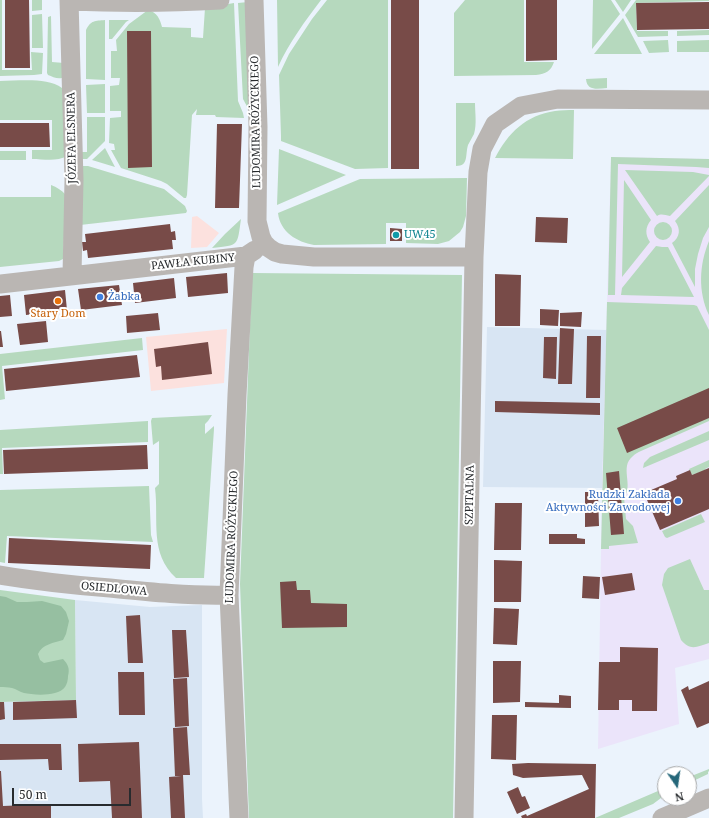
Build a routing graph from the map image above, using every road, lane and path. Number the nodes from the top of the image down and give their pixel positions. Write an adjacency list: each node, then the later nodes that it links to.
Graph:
1 (220, 0): 3 (street, JÓZEFA ELSNERA)
2 (254, 0): 5 (street, LUDOMIRA RÓŻYCKIEGO)
3 (69, 1): 8 (street, JÓZEFA ELSNERA)
4 (709, 100): 7 (street, SZPITALNA)
5 (264, 243): 6 (street, PAWŁA KUBINY); 7 (street)
6 (246, 256): 8 (street, PAWŁA KUBINY); 11 (street, LUDOMIRA RÓŻYCKIEGO)
7 (474, 257): 14 (street, SZPITALNA)
8 (72, 275): 9 (street, PAWŁA KUBINY)
9 (0, 284)
10 (0, 575): 11 (street, OSIEDLOWA)
11 (229, 595): 13 (street, LUDOMIRA RÓŻYCKIEGO)
12 (709, 798): 15 (street)
13 (239, 818)
14 (464, 818)
15 (662, 818)

